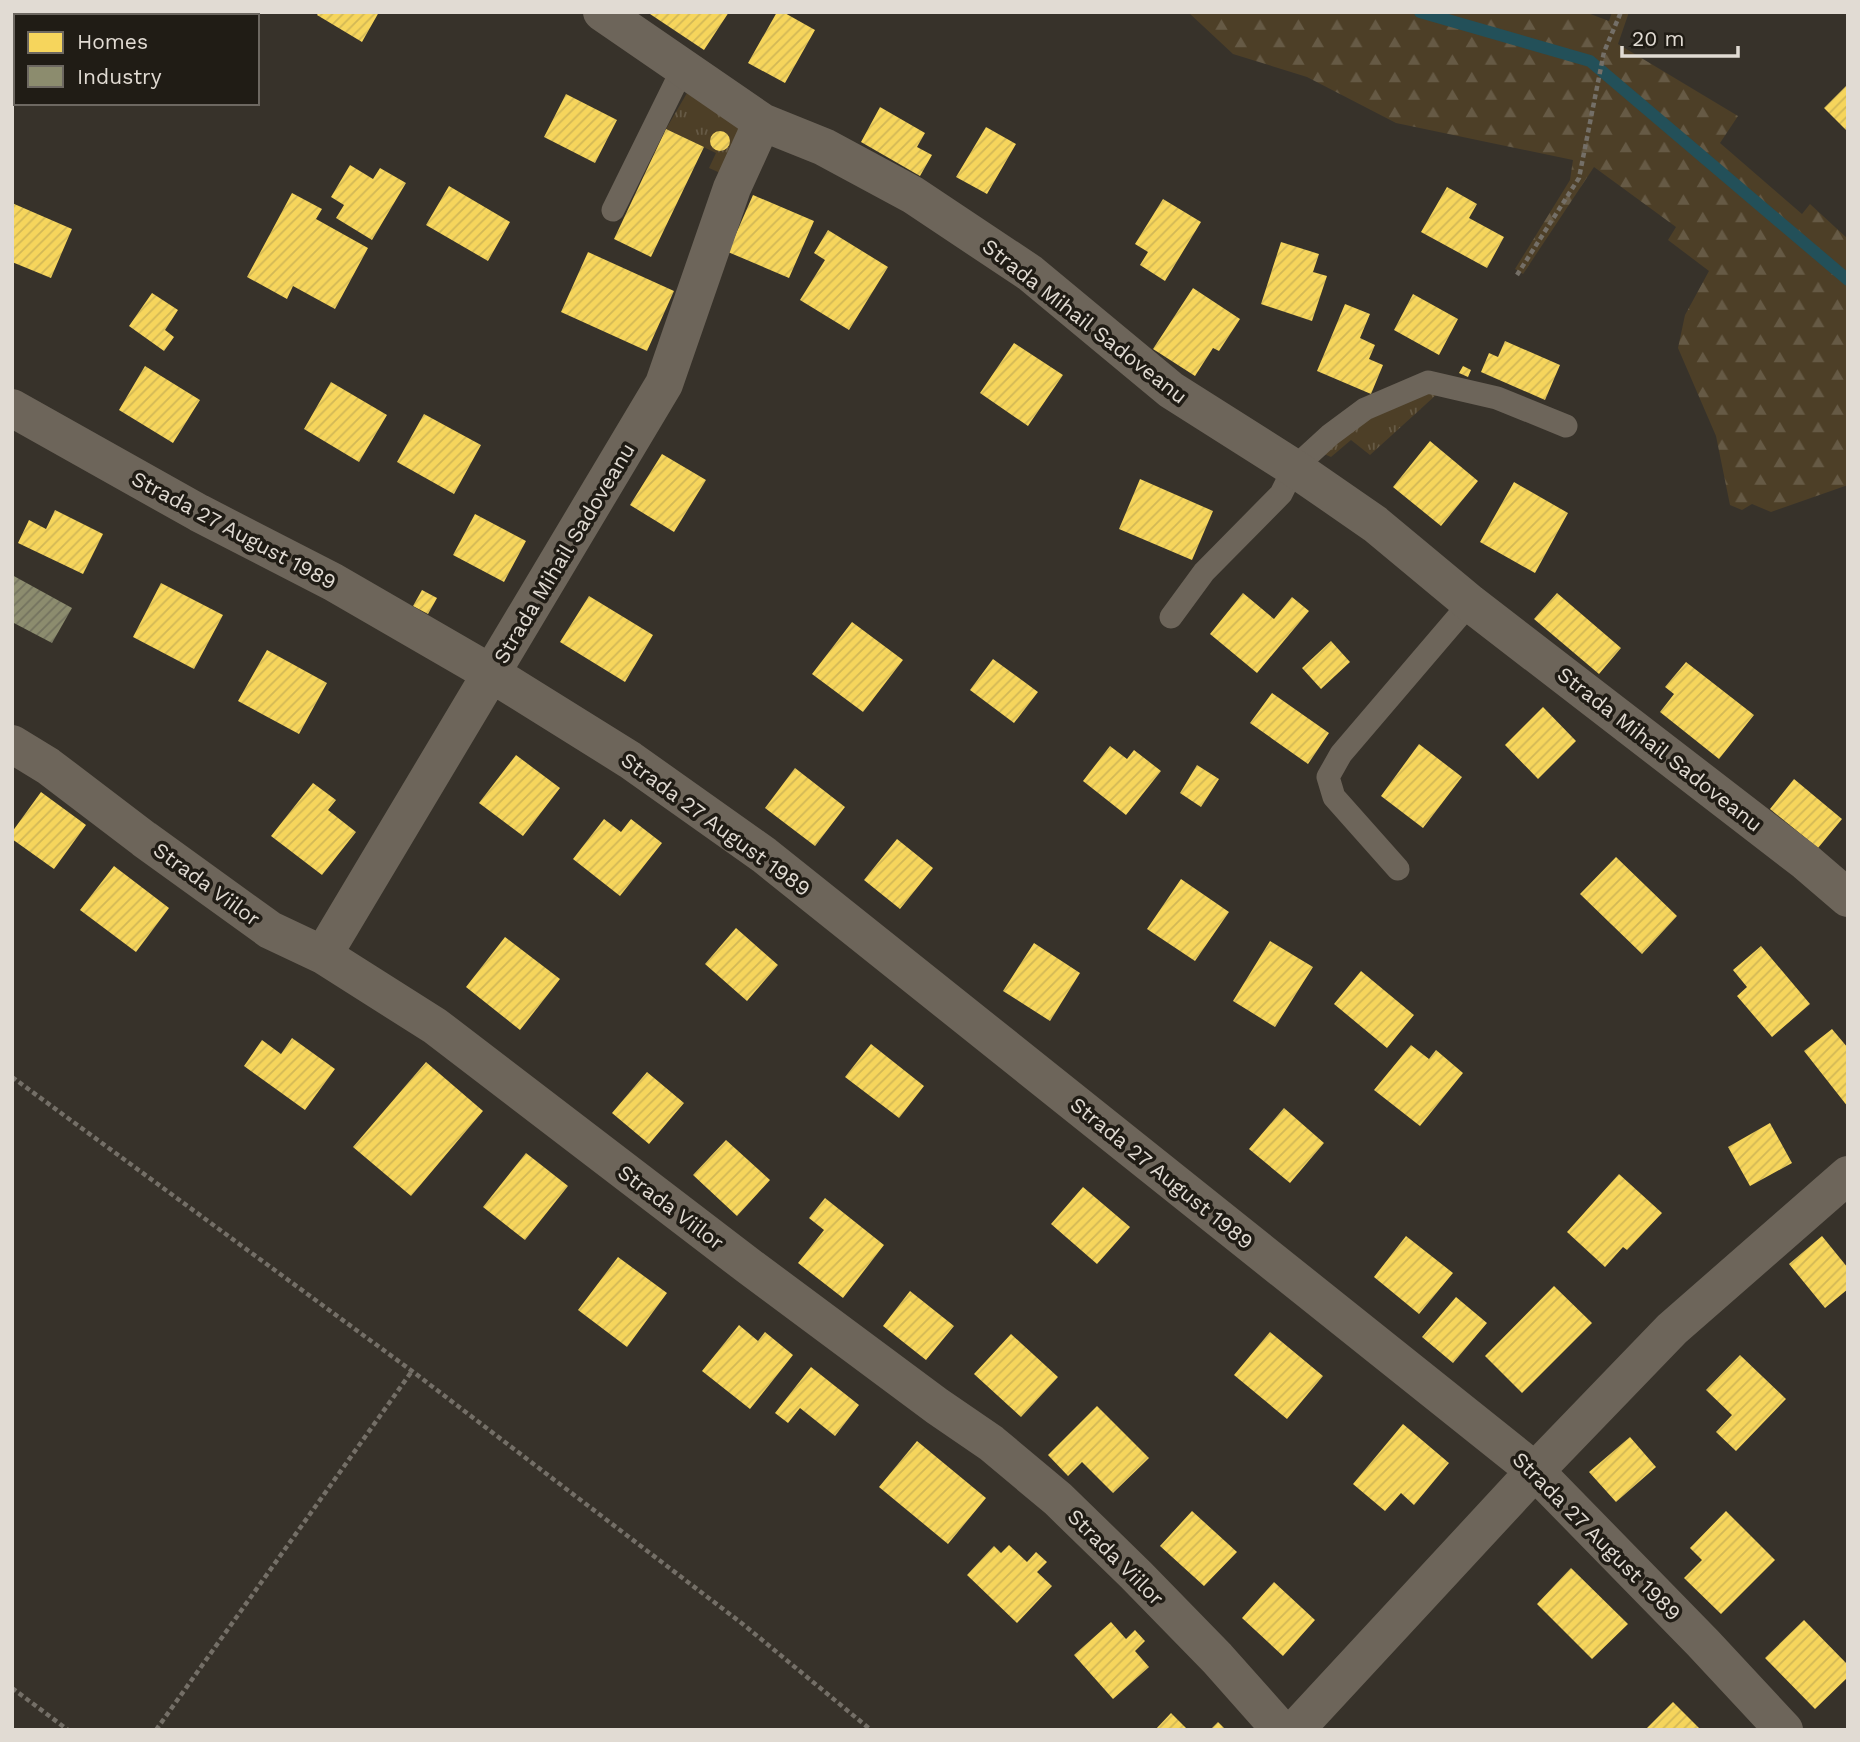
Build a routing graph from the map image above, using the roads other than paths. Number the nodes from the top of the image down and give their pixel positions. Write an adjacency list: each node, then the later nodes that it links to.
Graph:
1 (602, 12): 2 (street, Strada Mihail Sadoveanu)
2 (683, 68): 3 (street, Strada Mihail Sadoveanu); 4 (lane)
3 (762, 122): 7 (street, Strada Mihail Sadoveanu); 10 (street, Strada Mihail Sadoveanu)
4 (613, 210)
5 (12, 408): 10 (street, Strada 27 August 1989)
6 (1566, 426): 7 (lane)
7 (1294, 468): 8 (street, Strada Mihail Sadoveanu); 9 (lane)
8 (1470, 603): 12 (lane); 13 (street, Strada Mihail Sadoveanu)
9 (1171, 617)
10 (492, 674): 14 (street); 16 (street, Strada 27 August 1989)
11 (12, 744): 14 (street, Strada Viilor)
12 (1398, 869)
13 (1848, 898)
14 (323, 955): 17 (street, Strada Viilor)
15 (1848, 1175): 16 (street)
16 (1535, 1471): 18 (street); 19 (street, Strada 27 August 1989)
17 (1281, 1730)
18 (1295, 1730)
19 (1784, 1730)

